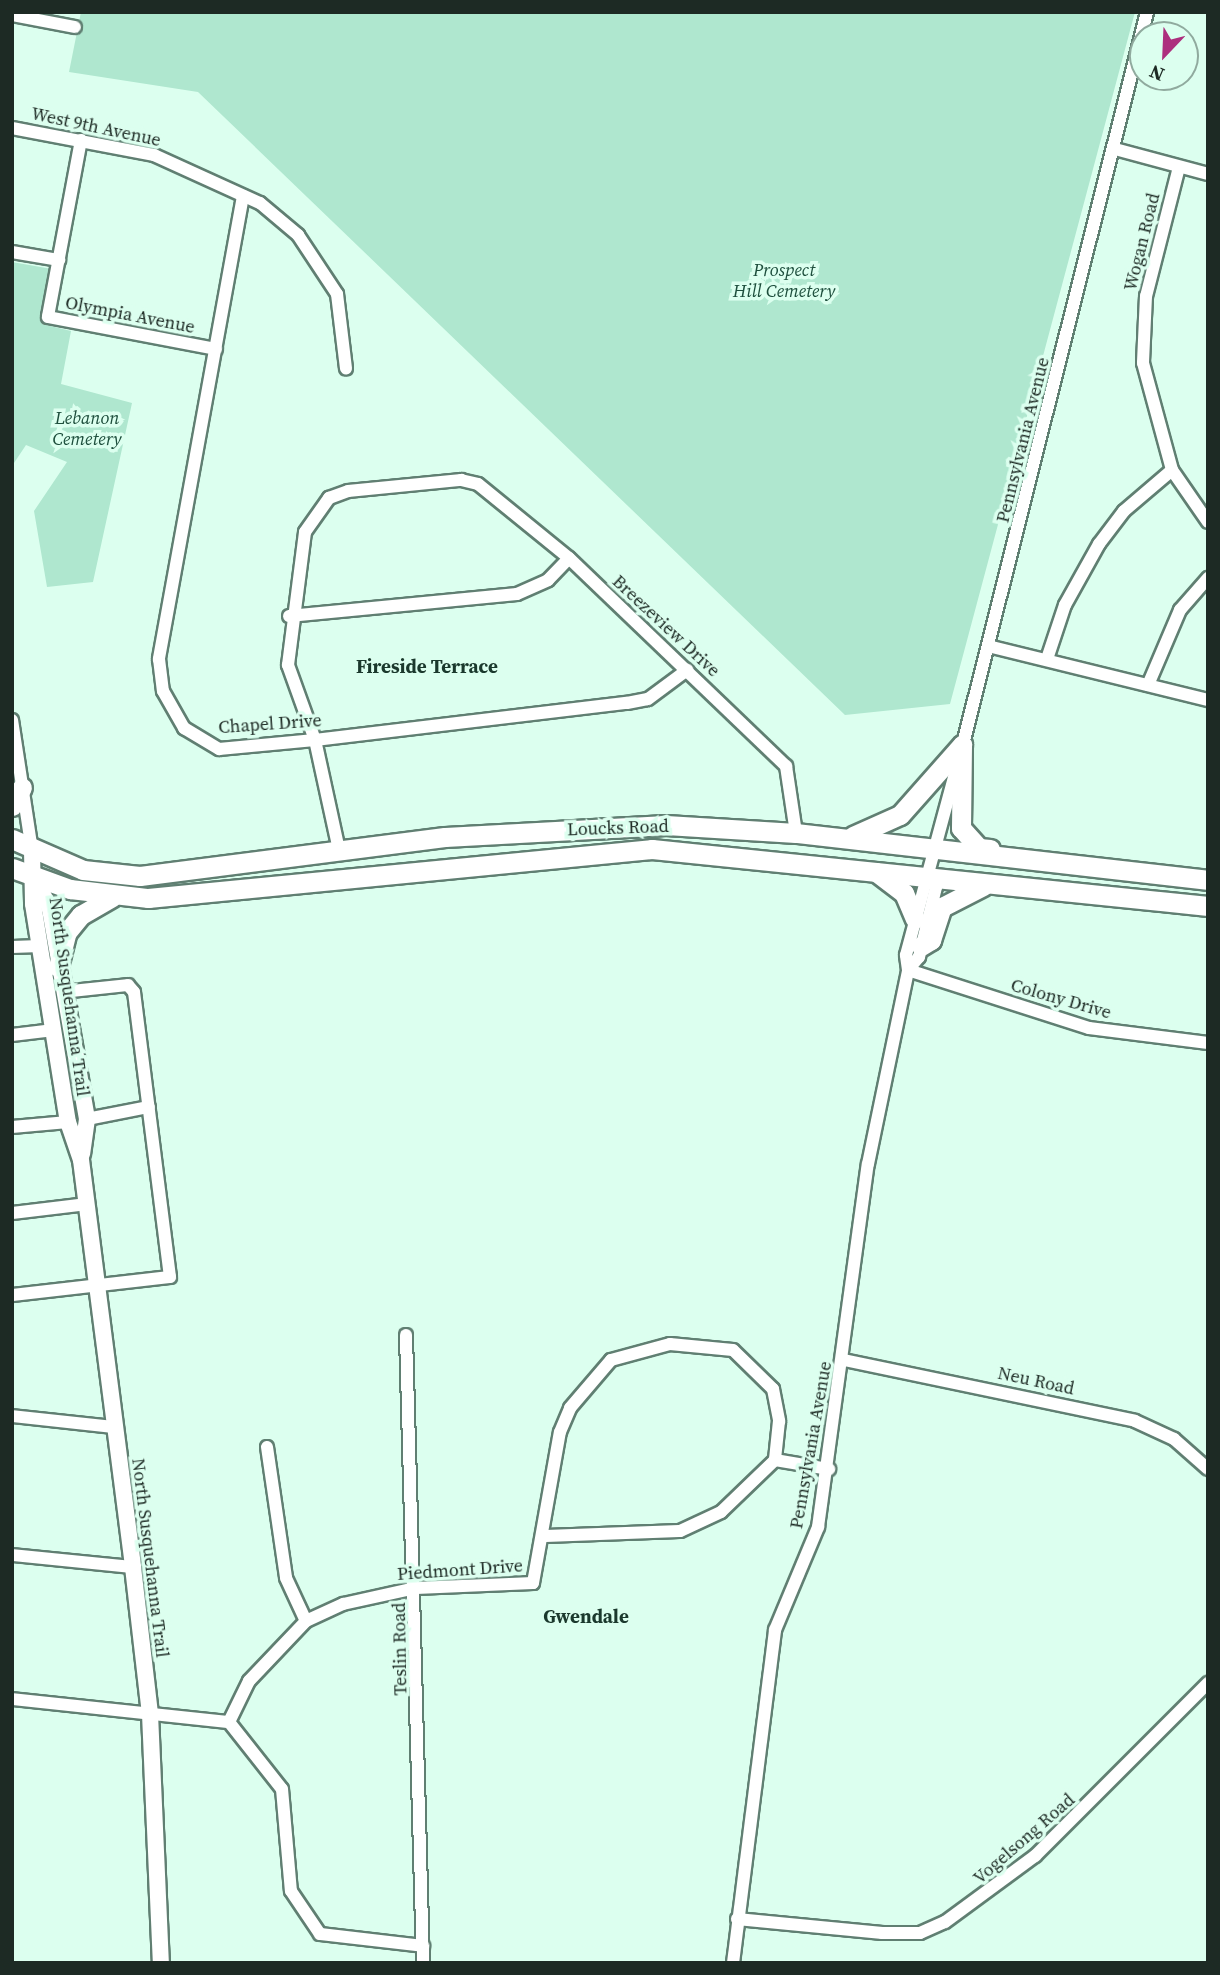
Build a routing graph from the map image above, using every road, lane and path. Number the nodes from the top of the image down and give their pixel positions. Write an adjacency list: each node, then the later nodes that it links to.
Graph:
1 (1147, 12): 6 (street, Pennsylvania Avenue)
2 (12, 15): 3 (street)
3 (75, 27)
4 (12, 128): 5 (street, West 9th Avenue)
5 (81, 140): 9 (street, West 9th Avenue); 11 (street, Olympia Avenue)
6 (1115, 149): 7 (street); 21 (street, Pennsylvania Avenue)
7 (1179, 167): 8 (street); 14 (street, Wogan Road)
8 (1208, 174)
9 (243, 196): 12 (street, Chapel Drive); 13 (street, West 9th Avenue)
10 (12, 252): 11 (street)
11 (59, 260): 12 (street, Olympia Avenue)
12 (216, 349): 27 (street, Chapel Drive)
13 (346, 368)
14 (1172, 470): 16 (street, Wogan Road); 22 (street)
15 (1208, 497): 16 (street)
16 (1195, 506): 17 (street, Wogan Road)
17 (1208, 522)
18 (569, 558): 20 (street); 20 (street, Breezeview Drive); 23 (street, Breezeview Drive)
19 (1208, 578): 24 (street)
20 (289, 617): 27 (street)
21 (988, 646): 22 (street); 28 (street, Pennsylvania Avenue)
22 (1046, 659): 24 (street)
23 (687, 670): 27 (street, Chapel Drive); 31 (street, Breezeview Drive)
24 (1148, 685): 25 (street)
25 (1208, 700)
26 (12, 720): 29 (street)
27 (316, 740): 36 (street)
28 (962, 745): 33 (highway); 34 (street, Pennsylvania Avenue); 37 (highway)
29 (22, 787): 30 (highway); 35 (street)
30 (12, 806)
31 (796, 833): 33 (highway, Loucks Road); 36 (highway, Loucks Road)
32 (12, 839): 35 (highway, Loucks Road)
33 (845, 839): 34 (highway, Loucks Road)
34 (938, 848): 37 (highway, Loucks Road); 40 (street, Pennsylvania Avenue)
35 (32, 850): 36 (highway, Loucks Road); 41 (main road, North Susquehanna Trail)
36 (339, 850)
37 (1030, 860): 42 (highway, Loucks Road)
38 (12, 868): 41 (highway, Loucks Road)
39 (872, 869): 40 (highway, Loucks Road); 44 (highway, Loucks Road); 46 (highway)
40 (931, 876): 43 (highway, Loucks Road); 46 (street, Pennsylvania Avenue); 48 (street, Pennsylvania Avenue)
41 (35, 879): 44 (highway, Loucks Road); 47 (main road, North Susquehanna Trail); 50 (main road, North Susquehanna Trail)
42 (1208, 880)
43 (988, 885): 45 (highway, Loucks Road); 48 (highway)
44 (112, 897): 50 (highway)
45 (1208, 906)
46 (915, 919): 51 (street, Pennsylvania Avenue)
47 (40, 946): 49 (street); 53 (main road, North Susquehanna Trail)
48 (921, 946): 51 (street, Pennsylvania Avenue)
49 (12, 947)
50 (58, 967): 52 (main road, North Susquehanna Trail)
51 (908, 970): 55 (street, Colony Drive); 66 (street, Pennsylvania Avenue)
52 (63, 992): 56 (street); 57 (main road, North Susquehanna Trail)
53 (54, 1030): 54 (street); 58 (main road, North Susquehanna Trail)
54 (12, 1035)
55 (1208, 1043)
56 (149, 1107): 57 (street); 63 (street)
57 (87, 1119): 60 (main road, North Susquehanna Trail)
58 (68, 1122): 59 (street); 60 (main road, North Susquehanna Trail)
59 (12, 1127)
60 (82, 1160): 61 (main road, North Susquehanna Trail)
61 (87, 1204): 62 (street); 63 (main road, North Susquehanna Trail)
62 (12, 1213)
63 (97, 1286): 64 (street); 68 (main road, North Susquehanna Trail)
64 (12, 1295)
65 (406, 1335): 76 (street, Teslin Road)
66 (844, 1360): 71 (street, Pennsylvania Avenue); 72 (street, Neu Road)
67 (12, 1416): 68 (street)
68 (114, 1427): 75 (main road, North Susquehanna Trail)
69 (267, 1447): 77 (street)
70 (775, 1461): 71 (street); 73 (street); 73 (street)
71 (829, 1469): 82 (street, Pennsylvania Avenue)
72 (1208, 1469)
73 (544, 1536): 76 (street, Piedmont Drive)
74 (12, 1555): 75 (street)
75 (133, 1567): 80 (main road, North Susquehanna Trail)
76 (416, 1588): 77 (street, Piedmont Drive); 83 (street, Teslin Road)
77 (306, 1621): 81 (street, Piedmont Drive)
78 (1208, 1684): 82 (street, Vogelsong Road)
79 (12, 1699): 80 (street)
80 (150, 1714): 81 (street); 84 (main road, North Susquehanna Trail)
81 (229, 1722): 83 (street)
82 (737, 1919): 86 (street, Pennsylvania Avenue)
83 (423, 1946): 85 (street, Teslin Road)
84 (161, 1963)
85 (423, 1963)
86 (733, 1963)

